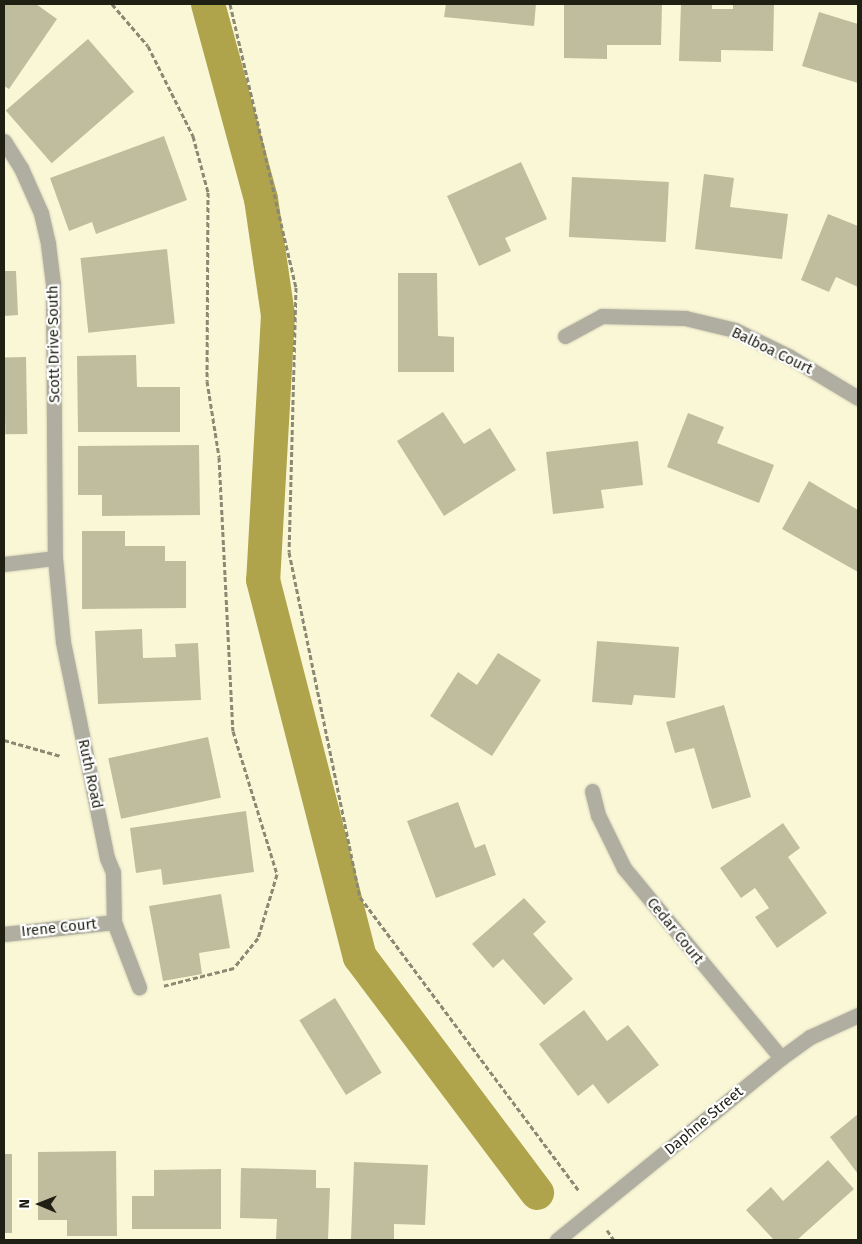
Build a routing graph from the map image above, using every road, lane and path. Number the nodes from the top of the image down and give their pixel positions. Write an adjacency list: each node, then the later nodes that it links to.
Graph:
1 (112, 4): 13 (path)
2 (230, 4): 16 (path)
3 (4, 141): 6 (street, Scott Drive South)
4 (565, 336): 5 (street, Balboa Court)
5 (858, 398)
6 (55, 558): 7 (street); 9 (street, Ruth Road)
7 (4, 564)
8 (4, 740): 9 (path)
9 (88, 764): 11 (street, Ruth Road)
10 (592, 791): 15 (street, Cedar Court)
11 (114, 922): 12 (street, Irene Court); 13 (street, Ruth Road)
12 (4, 934)
13 (139, 987)
14 (858, 1015): 15 (street, Daphne Street)
15 (781, 1058): 16 (street, Daphne Street)
16 (595, 1212): 17 (street, Daphne Street); 18 (path)
17 (557, 1240)
18 (614, 1240)

